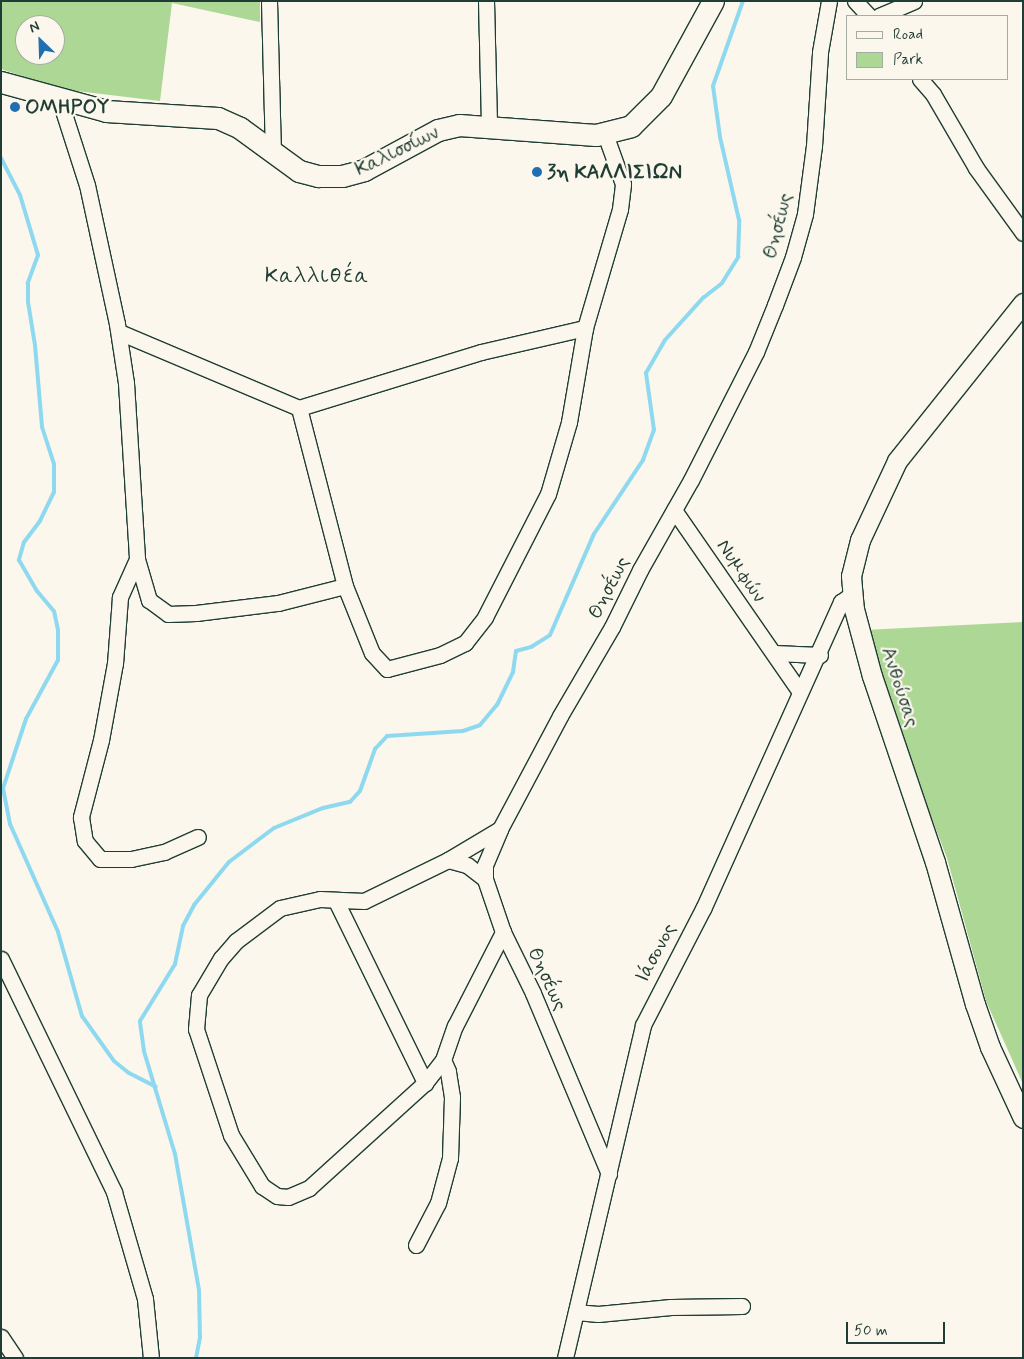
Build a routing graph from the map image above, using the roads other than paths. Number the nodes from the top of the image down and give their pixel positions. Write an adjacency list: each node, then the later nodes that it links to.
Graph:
1 (270, 1): 14 (street)
2 (486, 1): 12 (street)
3 (713, 1): 13 (main road, Καλισσίων)
4 (829, 1): 20 (street, Θησέως)
5 (855, 1): 7 (street)
6 (914, 1): 8 (street)
7 (868, 15)
8 (881, 15)
9 (921, 80): 15 (street)
10 (1, 82): 11 (main road, Καλισσίων)
11 (58, 98): 14 (main road, Καλισσίων); 18 (street)
12 (489, 126): 13 (main road, Καλισσίων); 14 (main road, Καλισσίων)
13 (605, 134): 17 (street)
14 (273, 155)
15 (1023, 233)
16 (1023, 303): 23 (street, Ανθούσας)
17 (585, 328): 19 (street); 22 (street)
18 (119, 332): 19 (street); 21 (street)
19 (299, 408): 22 (street)
20 (674, 510): 24 (street, Νυμφών); 27 (street, Θησέως)
21 (137, 559): 22 (street); 28 (street)
22 (346, 586)
23 (852, 594): 25 (street, Ιάσονος); 36 (street, Ανθούσας)
24 (774, 654): 25 (street); 26 (street, Νυμφών)
25 (820, 655): 26 (street, Ιάσονος)
26 (800, 692): 37 (street, Ιάσονος)
27 (500, 829): 29 (street); 30 (street, Θησέως)
28 (198, 837)
29 (448, 860): 30 (street); 31 (street)
30 (485, 879): 32 (street, Θησέως)
31 (336, 901): 35 (street); 35 (street)
32 (503, 932): 34 (street); 37 (street, Θησέως)
33 (1, 959): 43 (street)
34 (442, 1060): 35 (street); 38 (street)
35 (425, 1083)
36 (1023, 1118)
37 (609, 1174): 40 (street, Ιάσονος)
38 (416, 1245)
39 (742, 1306): 40 (street)
40 (576, 1312): 44 (street, Ιάσονος)
41 (1, 1336): 42 (street)
42 (15, 1358)
43 (151, 1358)
44 (565, 1358)

